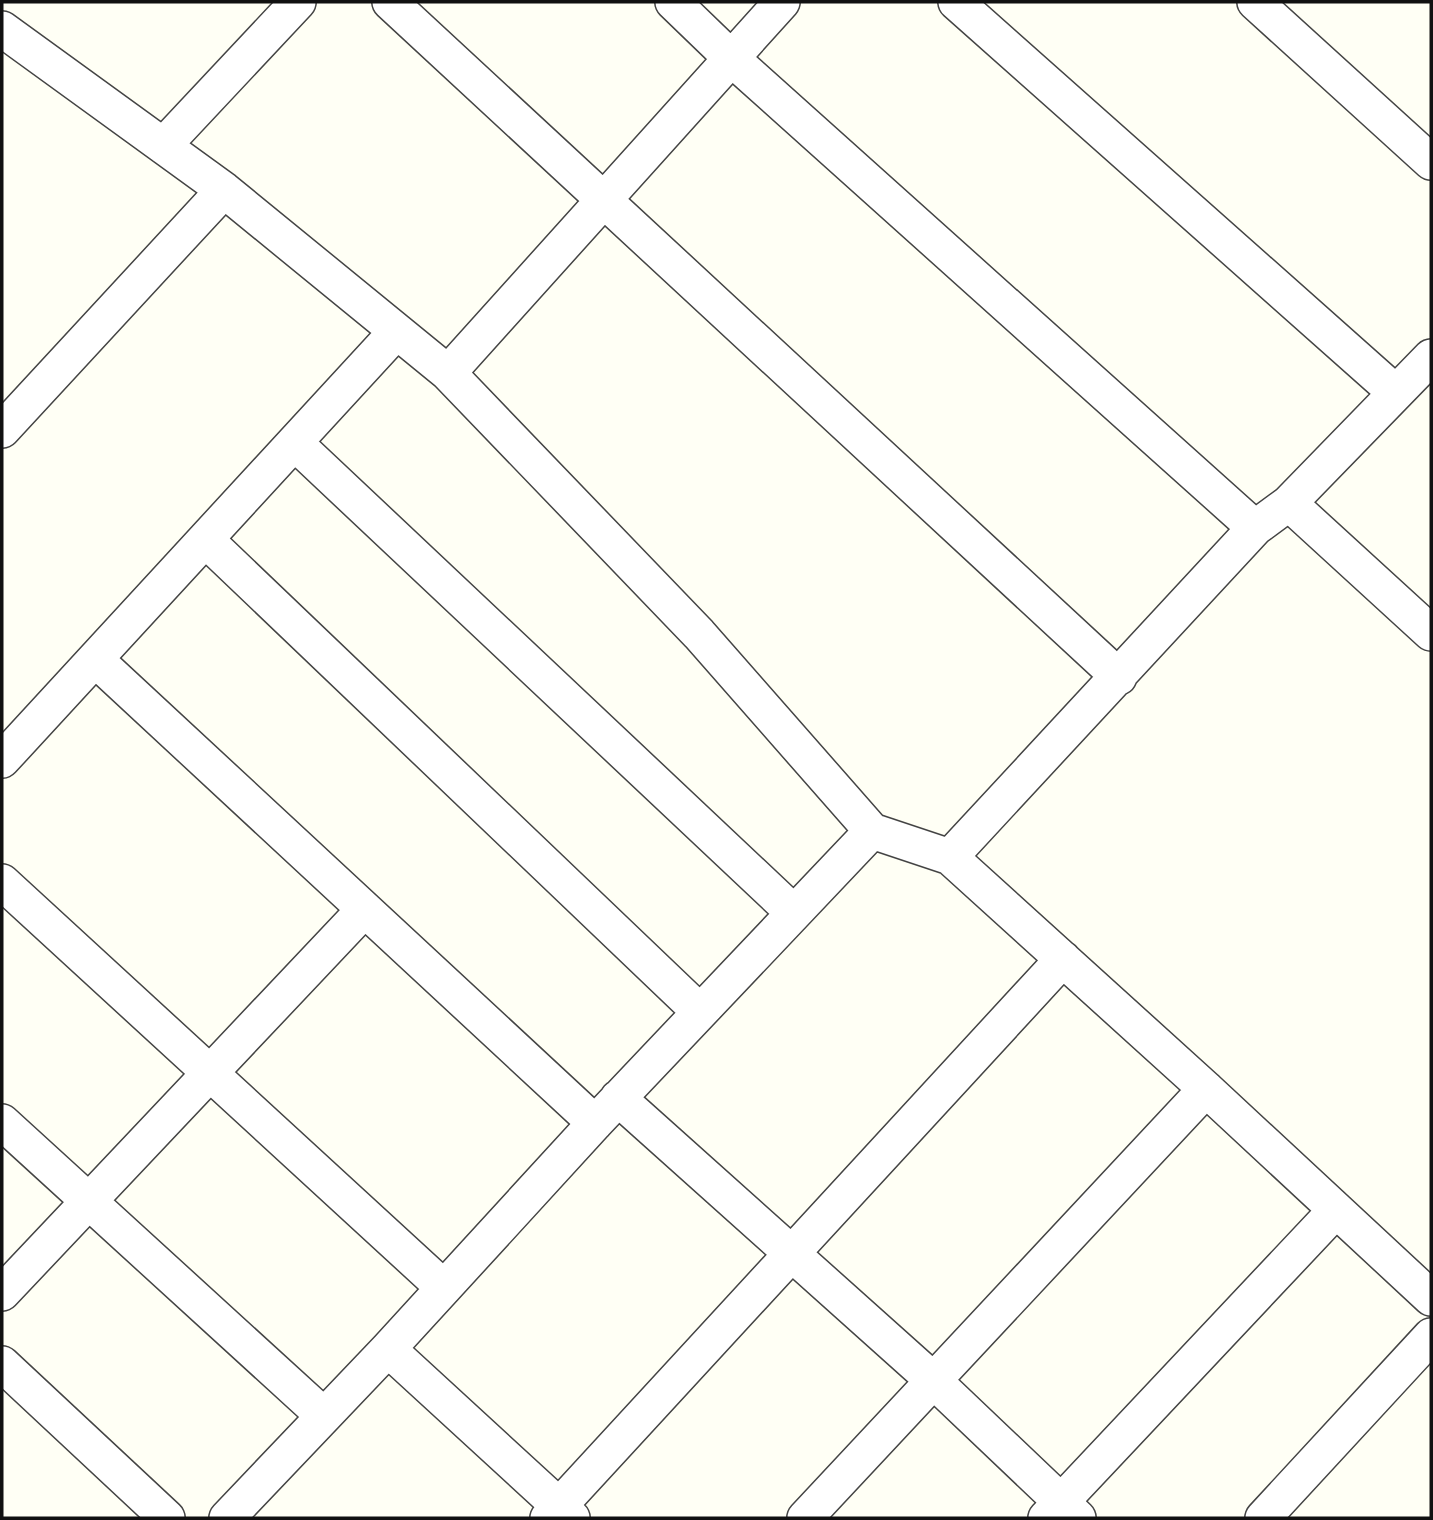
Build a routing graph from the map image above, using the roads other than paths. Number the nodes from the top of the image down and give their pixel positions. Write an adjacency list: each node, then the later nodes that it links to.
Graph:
1 (296, 2): 9 (street)
2 (390, 2): 12 (street)
3 (673, 2): 8 (street)
4 (782, 2): 8 (street)
5 (956, 2): 15 (street)
6 (1255, 2): 10 (street)
7 (2, 29): 9 (street)
8 (731, 58): 12 (street); 19 (street)
9 (163, 146): 11 (street)
10 (1431, 162)
11 (224, 190): 13 (street); 16 (street)
12 (604, 200): 14 (street); 23 (street)
13 (396, 332): 14 (street); 17 (street)
14 (448, 373): 25 (street)
15 (1419, 377): 18 (street)
16 (2, 430)
17 (295, 443): 20 (street); 29 (street)
18 (1289, 503): 19 (street); 21 (street)
19 (1255, 528): 23 (street)
20 (206, 540): 22 (street); 31 (street)
21 (1431, 633)
22 (96, 660): 24 (street); 28 (street)
23 (1119, 677): 26 (street)
24 (2, 760)
25 (872, 831): 26 (street); 29 (street)
26 (950, 857): 30 (street)
27 (2, 882): 32 (street)
28 (364, 910): 32 (street); 36 (street)
29 (794, 913): 31 (street)
30 (1063, 959): 33 (street); 39 (street)
31 (700, 1012): 34 (street)
32 (210, 1073): 37 (street); 40 (street)
33 (1206, 1089): 38 (street); 46 (street)
34 (618, 1098): 36 (street); 39 (street)
35 (2, 1122): 37 (street)
36 (595, 1123): 40 (street)
37 (89, 1201): 41 (street); 47 (street)
38 (1336, 1210): 42 (street); 48 (street)
39 (792, 1254): 46 (street); 49 (street)
40 (444, 1288): 44 (street)
41 (2, 1293)
42 (1431, 1298)
43 (1431, 1336): 53 (street)
44 (388, 1349): 47 (street); 49 (street)
45 (2, 1364): 50 (street)
46 (934, 1381): 48 (street); 52 (street)
47 (324, 1416): 51 (street)
48 (1061, 1513)
49 (560, 1514)
50 (167, 1518)
51 (227, 1518)
52 (805, 1518)
53 (1264, 1518)

